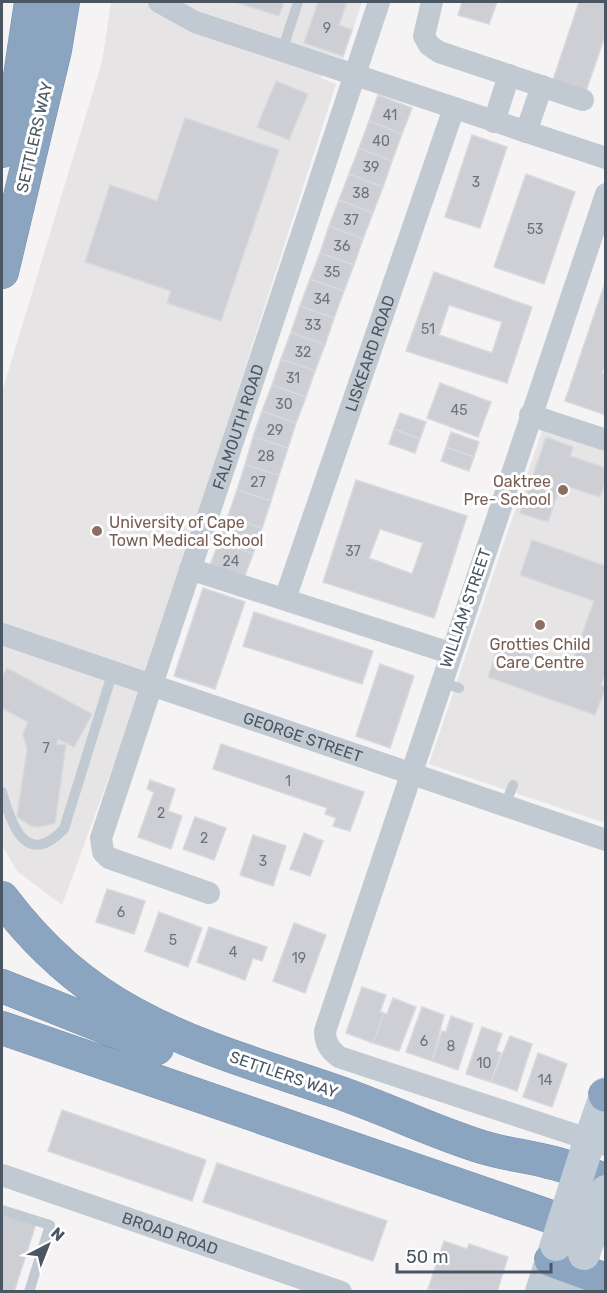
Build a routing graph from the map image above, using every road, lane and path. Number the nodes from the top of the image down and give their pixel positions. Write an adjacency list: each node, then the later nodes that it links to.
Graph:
1 (31, 2): 15 (highway)
2 (63, 2): 18 (highway, SETTLERS WAY)
3 (159, 2): 7 (street)
4 (298, 2): 7 (lane)
5 (379, 2): 9 (street, FALMOUTH ROAD)
6 (432, 2): 8 (street)
7 (282, 51): 9 (street)
8 (509, 75): 10 (street); 13 (street)
9 (357, 76): 12 (street); 21 (street, FALMOUTH ROAD)
10 (542, 86): 11 (street); 14 (street)
11 (583, 100)
12 (454, 108): 13 (street); 22 (street, LISKEARD ROAD)
13 (494, 122): 14 (street)
14 (526, 132): 16 (street)
15 (2, 151)
16 (606, 158)
17 (606, 194): 19 (street, WILLIAM STREET)
18 (2, 272)
19 (530, 415): 20 (street); 24 (street, WILLIAM STREET)
20 (606, 440)
21 (190, 569): 22 (street); 26 (street, FALMOUTH ROAD)
22 (285, 599): 24 (street)
23 (2, 634): 25 (street, GEORGE STREET)
24 (450, 653): 27 (street, WILLIAM STREET)
25 (113, 671): 26 (street, GEORGE STREET); 28 (lane)
26 (154, 684): 27 (street, GEORGE STREET); 30 (street, FALMOUTH ROAD)
27 (410, 773): 29 (street, GEORGE STREET); 38 (street, WILLIAM STREET)
28 (2, 792)
29 (606, 840)
30 (209, 893)
31 (2, 898): 37 (highway, SETTLERS WAY)
32 (2, 986): 37 (highway)
33 (2, 1028): 35 (highway)
34 (2, 1049): 35 (highway)
35 (98, 1061): 43 (highway)
36 (605, 1094): 38 (main road)
37 (434, 1131): 40 (highway, SETTLERS WAY)
38 (594, 1146): 43 (main road, bridge)
39 (2, 1175): 45 (street, BROAD ROAD)
40 (606, 1180)
41 (606, 1191): 43 (main road, bridge)
42 (2, 1210): 44 (lane)
43 (579, 1262): 46 (main road)
44 (29, 1292)
45 (340, 1292)
46 (541, 1292)

